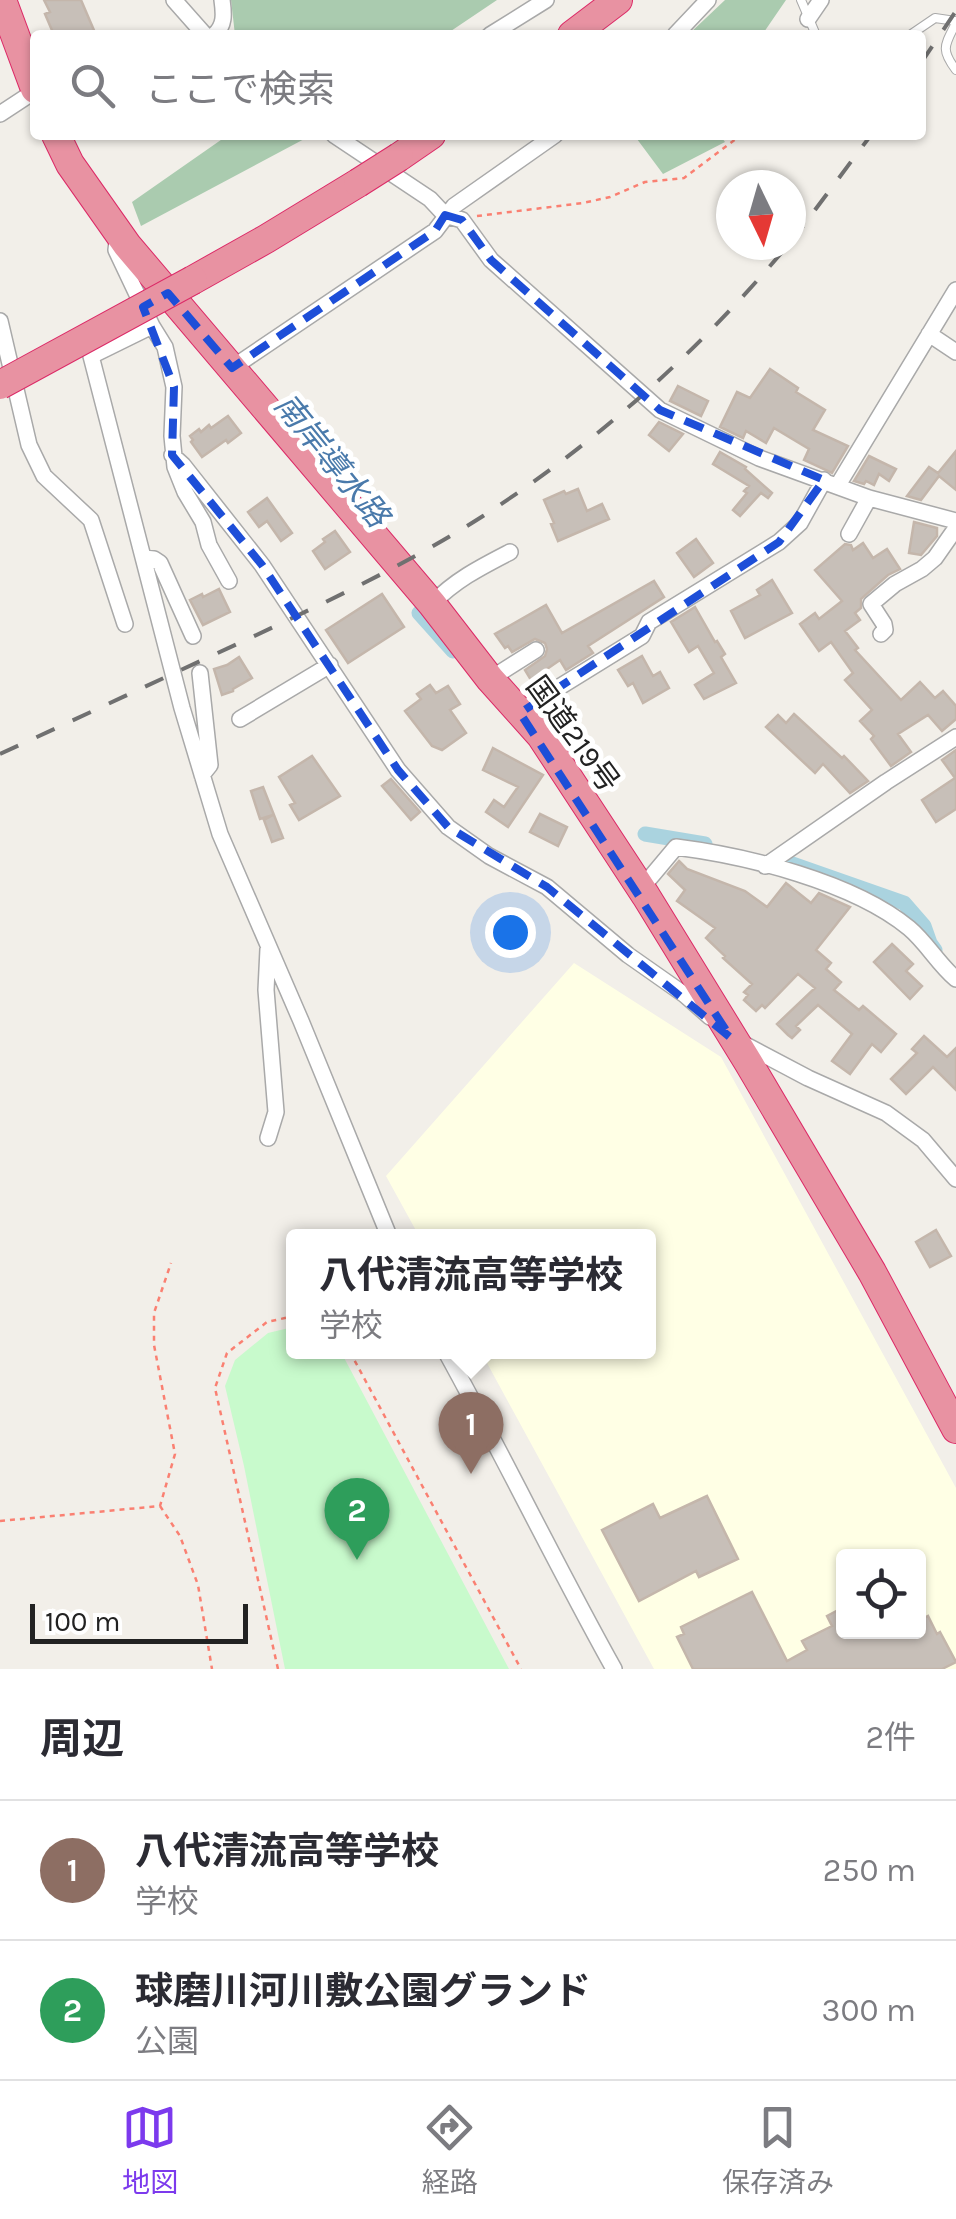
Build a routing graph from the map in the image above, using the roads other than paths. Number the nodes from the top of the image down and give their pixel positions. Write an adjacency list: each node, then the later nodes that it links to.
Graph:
1 (2, 0): 19 (highway)
2 (174, 0): 11 (street)
3 (222, 0): 12 (street)
4 (546, 0): 13 (street)
5 (618, 0): 14 (highway)
6 (708, 0): 15 (street)
7 (801, 0): 9 (lane)
8 (821, 0): 9 (street)
9 (808, 20): 16 (lane)
10 (956, 22): 17 (lane); 18 (lane)
11 (201, 30)
12 (221, 30)
13 (498, 30)
14 (579, 30)
15 (680, 30)
16 (813, 30)
17 (917, 30)
18 (956, 70)
19 (30, 76)
20 (30, 93): 21 (street)
21 (0, 114)
22 (58, 140): 27 (highway, 国道219号)
23 (342, 140): 26 (street)
24 (423, 140): 34 (highway, bridge)
25 (547, 140): 26 (street)
26 (445, 215): 33 (street); 36 (street)
27 (118, 232): 30 (street); 33 (highway, 国道219号)
28 (956, 290): 31 (street)
29 (0, 321): 44 (street)
30 (152, 326): 35 (street); 41 (street)
31 (929, 334): 32 (street); 36 (street)
32 (956, 352)
33 (232, 368): 43 (highway, 国道219号)
34 (0, 385)
35 (172, 455): 42 (street); 48 (street)
36 (831, 483): 37 (street); 51 (street)
37 (869, 498): 38 (street); 39 (street)
38 (956, 525): 45 (street)
39 (849, 534)
40 (510, 552): 43 (street)
41 (144, 558): 46 (street); 54 (street)
42 (229, 581)
43 (432, 604): 50 (highway, 国道219号)
44 (125, 624)
45 (881, 634)
46 (192, 636)
47 (536, 650): 50 (street)
48 (330, 665): 52 (street); 59 (street)
49 (200, 674): 54 (street)
50 (490, 679): 51 (highway, 国道219号)
51 (519, 712): 56 (highway, 国道219号)
52 (240, 719)
53 (956, 738): 55 (street)
54 (202, 775): 57 (street)
55 (765, 866): 56 (street); 58 (street)
56 (639, 886): 59 (highway, 国道219号)
57 (268, 945): 60 (street); 62 (street)
58 (956, 979)
59 (731, 1038): 61 (street); 64 (highway, 国道219号)
60 (268, 1138)
61 (956, 1179)
62 (386, 1229)
63 (450, 1359): 65 (street)
64 (956, 1429)
65 (614, 1669)

